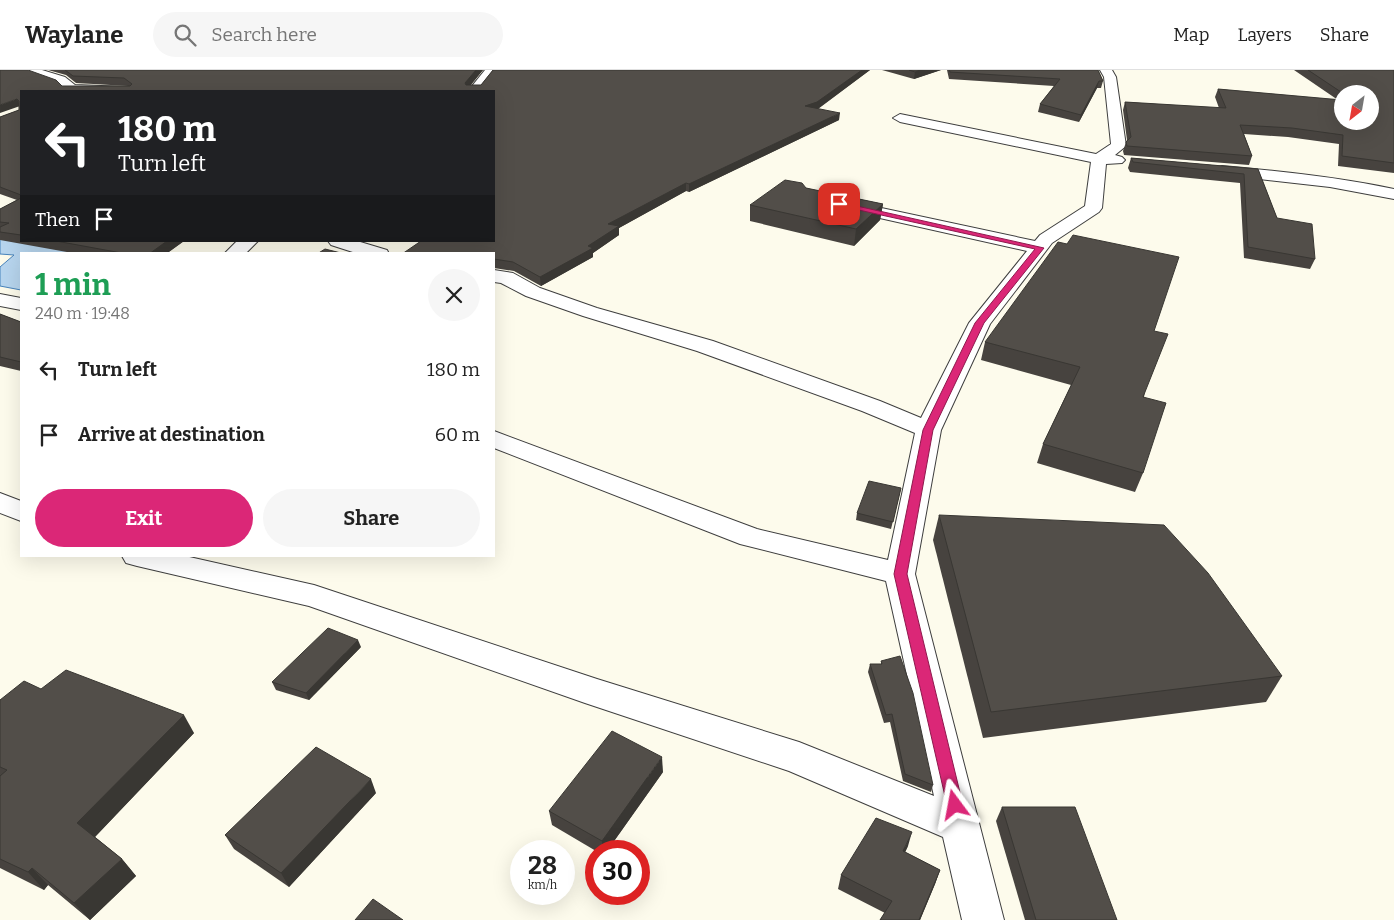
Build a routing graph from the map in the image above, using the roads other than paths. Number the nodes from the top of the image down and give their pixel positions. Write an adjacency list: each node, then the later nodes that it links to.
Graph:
1 (30, 70): 4 (street)
2 (491, 70): 5 (street)
3 (1106, 70): 7 (street)
4 (63, 90)
5 (475, 90)
6 (900, 118): 7 (street)
7 (1100, 159): 8 (street); 14 (street)
8 (1136, 162)
9 (1210, 170): 10 (street)
10 (1394, 194)
11 (828, 202): 14 (street)
12 (248, 242): 15 (street)
13 (340, 242): 16 (street)
14 (1040, 248): 20 (street)
15 (235, 252)
16 (373, 252)
17 (495, 276): 20 (street)
18 (0, 300): 19 (street)
19 (20, 304)
20 (928, 430): 25 (street)
21 (495, 439): 25 (street)
22 (0, 502): 23 (street)
23 (20, 512)
24 (141, 557): 26 (street)
25 (900, 574): 26 (street)
26 (959, 825): 27 (street)
27 (983, 920)

